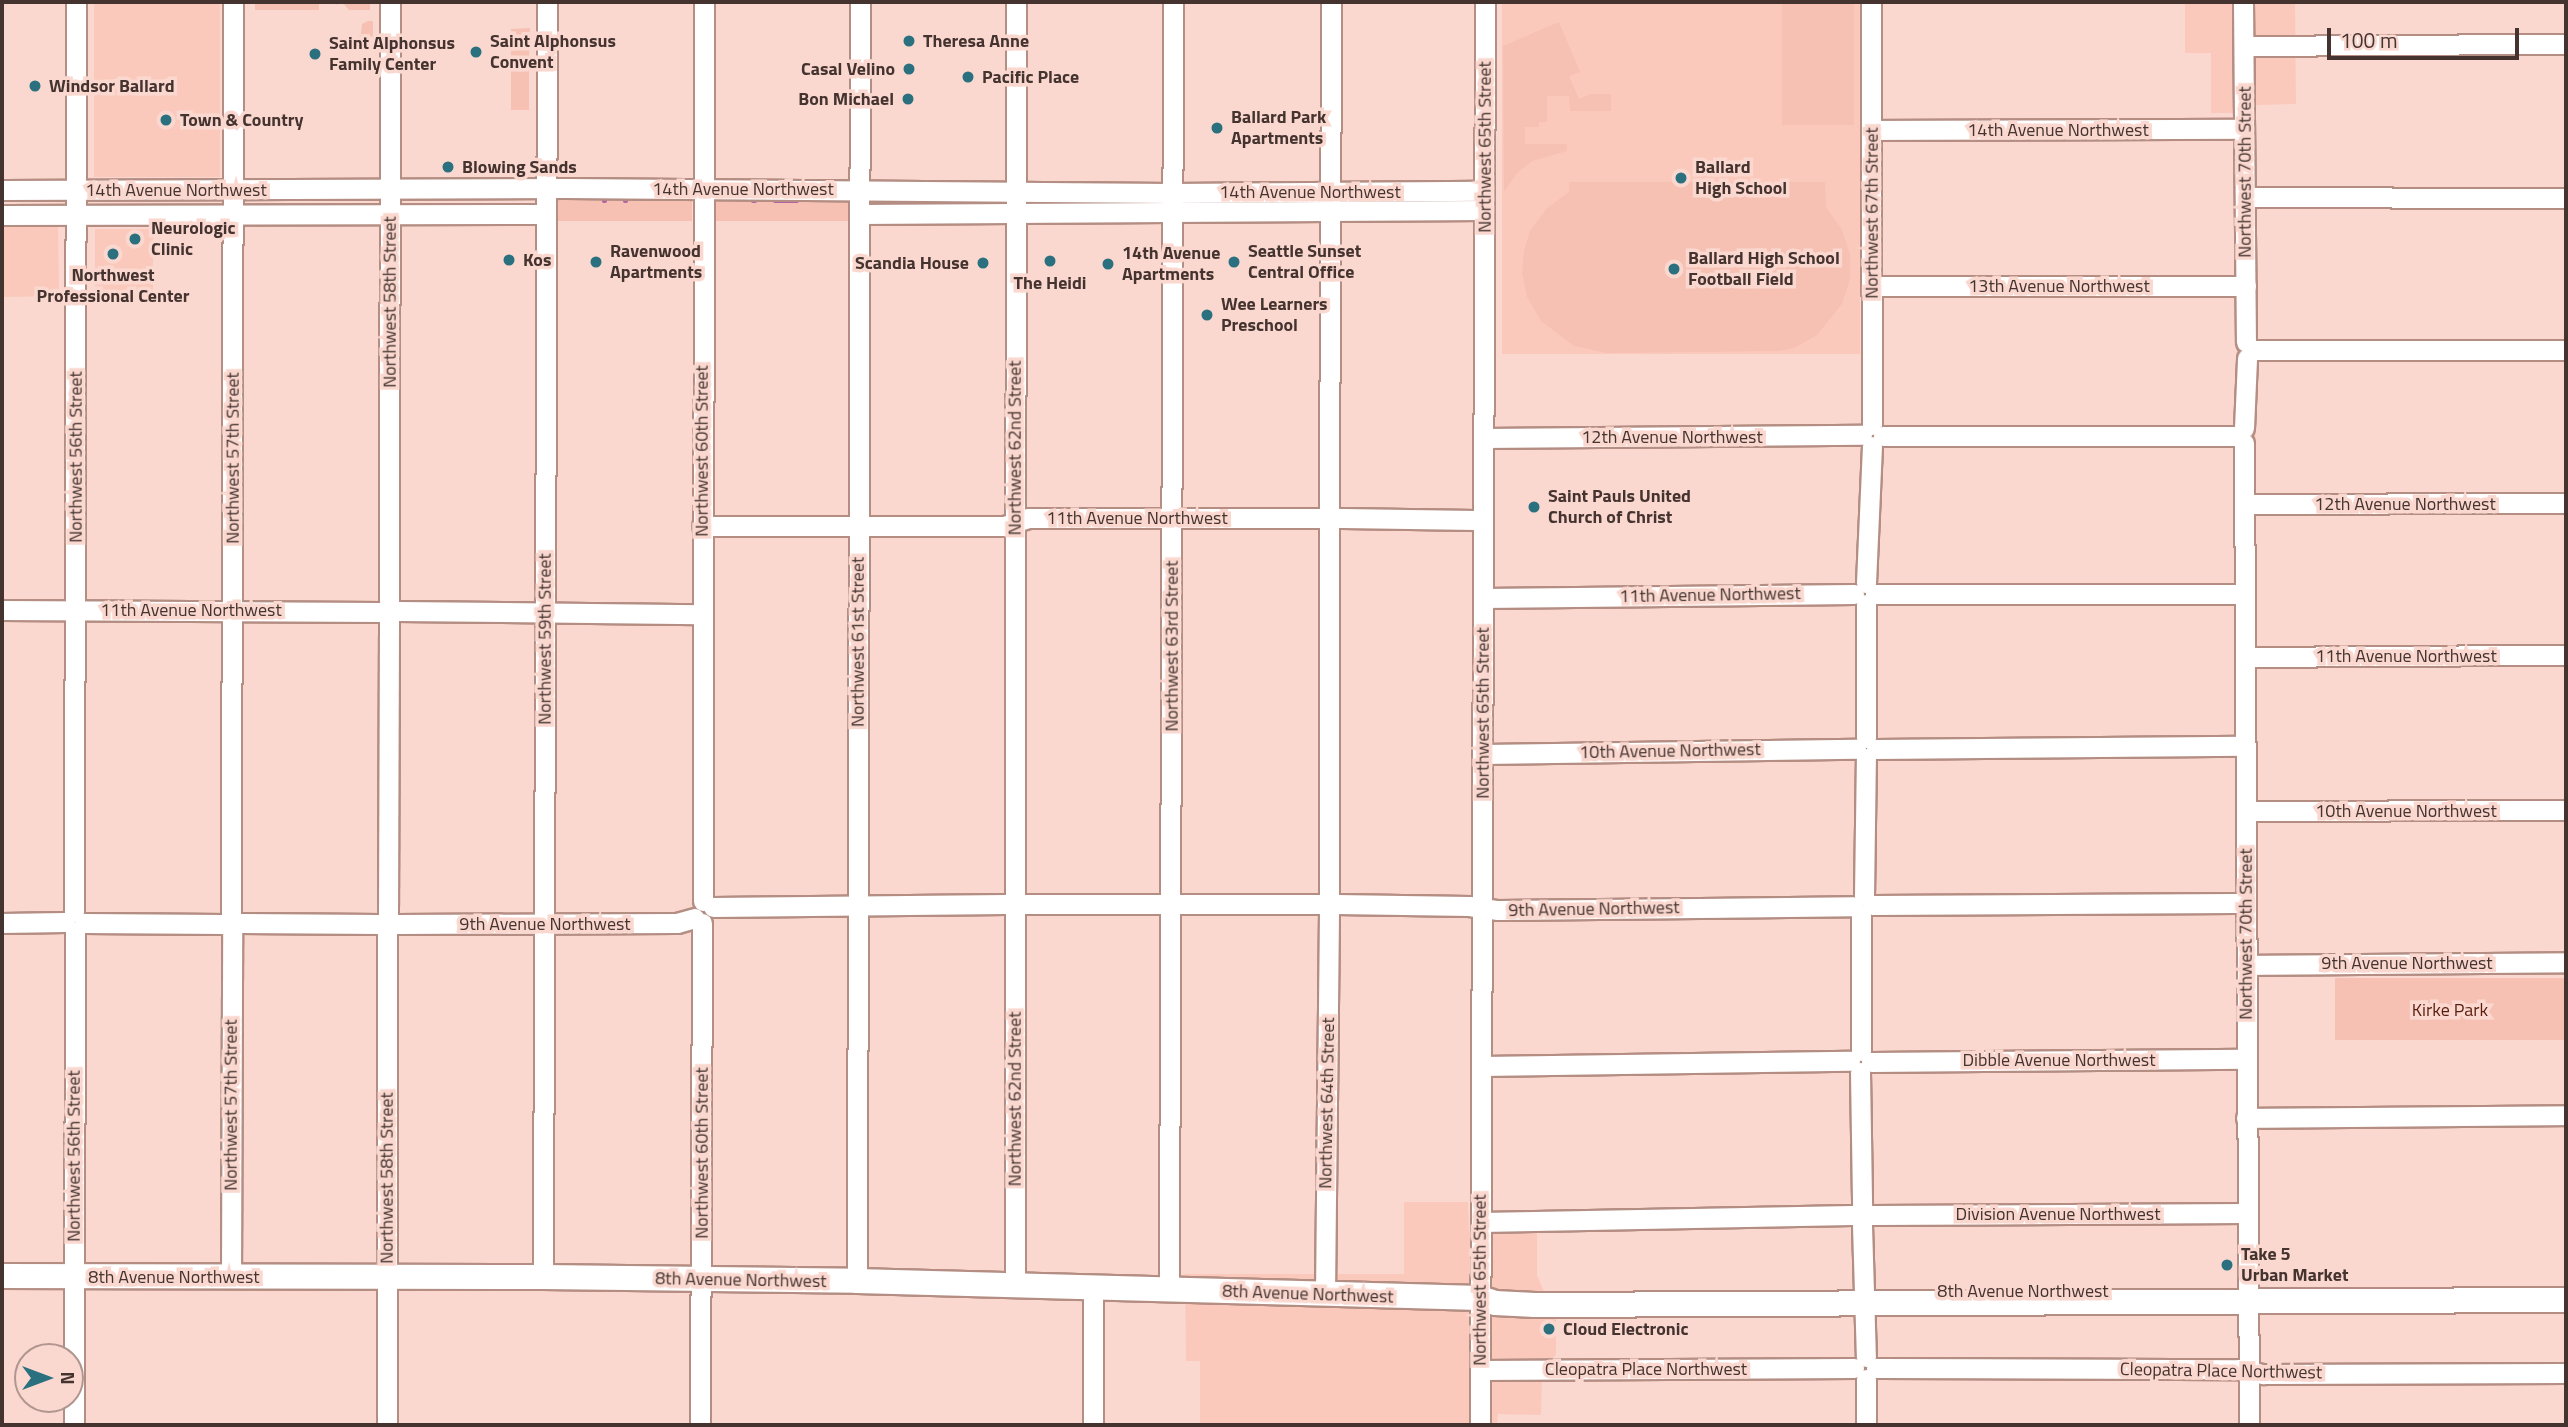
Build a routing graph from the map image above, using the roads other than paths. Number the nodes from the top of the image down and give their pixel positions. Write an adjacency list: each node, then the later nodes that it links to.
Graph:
1 (76, 2): 19 (street, Northwest 56th Street)
2 (233, 2): 20 (street, Northwest 57th Street)
3 (390, 2): 17 (street, Northwest 58th Street)
4 (547, 2): 21 (street, Northwest 59th Street)
5 (704, 2): 22 (street, Northwest 60th Street)
6 (860, 2): 23 (street, Northwest 61st Street)
7 (1016, 2): 24 (street, Northwest 62nd Street)
8 (1173, 2): 29 (street, Northwest 63rd Street)
9 (1331, 2): 28 (street, Northwest 64th Street)
10 (1485, 2): 27 (street, Northwest 65th Street)
11 (1871, 2): 16 (street, Northwest 67th Street)
12 (2243, 2): 14 (street, Northwest 70th Street)
13 (2566, 44): 14 (street)
14 (2244, 46): 15 (street, Northwest 70th Street)
15 (2245, 129): 16 (street, 14th Avenue Northwest); 25 (street, Northwest 70th Street)
16 (1871, 130): 37 (street, Northwest 67th Street)
17 (390, 188): 20 (street, 14th Avenue Northwest); 21 (street, 14th Avenue Northwest); 32 (street, Northwest 58th Street)
18 (2, 190): 19 (street, 14th Avenue Northwest)
19 (76, 190): 20 (street, 14th Avenue Northwest); 36 (street, Northwest 56th Street)
20 (234, 190): 31 (street, Northwest 57th Street)
21 (546, 190): 22 (street, 14th Avenue Northwest); 33 (street, Northwest 59th Street)
22 (703, 190): 23 (street, 14th Avenue Northwest); 50 (street, Northwest 60th Street)
23 (859, 191): 24 (street, 14th Avenue Northwest); 34 (street, Northwest 61st Street)
24 (1016, 192): 29 (street, 14th Avenue Northwest); 30 (street, Northwest 62nd Street)
25 (2245, 197): 26 (street); 38 (street, Northwest 70th Street)
26 (2566, 198)
27 (1484, 200): 28 (street, 14th Avenue Northwest); 43 (street, Northwest 65th Street)
28 (1329, 202): 29 (street, 14th Avenue Northwest); 46 (street, Northwest 64th Street)
29 (1171, 203): 30 (street, 14th Avenue Northwest); 47 (street, Northwest 63rd Street)
30 (1015, 213): 34 (street, 14th Avenue Northwest); 49 (street, Northwest 62nd Street)
31 (234, 214): 32 (street, 14th Avenue Northwest); 36 (street, 14th Avenue Northwest); 57 (street, Northwest 57th Street)
32 (390, 214): 33 (street, 14th Avenue Northwest); 58 (street, Northwest 58th Street)
33 (545, 214): 59 (street, Northwest 59th Street)
34 (859, 214): 51 (street, Northwest 61st Street)
35 (2, 215): 36 (street, 14th Avenue Northwest)
36 (76, 215): 56 (street, Northwest 56th Street)
37 (1872, 286): 38 (street, 13th Avenue Northwest); 41 (street, Northwest 67th Street)
38 (2246, 286): 39 (street, Northwest 70th Street)
39 (2249, 350): 40 (street); 42 (street, Northwest 70th Street)
40 (2566, 350)
41 (1872, 436): 42 (street, 12th Avenue Northwest); 43 (street, 12th Avenue Northwest); 52 (street, Northwest 67th Street)
42 (2241, 436): 45 (street, Northwest 70th Street)
43 (1483, 439): 48 (street, Northwest 65th Street)
44 (2566, 503): 45 (street, 12th Avenue Northwest)
45 (2245, 504): 53 (street, Northwest 70th Street)
46 (1329, 518): 47 (street, 11th Avenue Northwest); 48 (street, 11th Avenue Northwest); 70 (street, Northwest 64th Street)
47 (1172, 519): 49 (street, 11th Avenue Northwest); 71 (street, Northwest 63rd Street)
48 (1482, 520): 54 (street, Northwest 65th Street)
49 (1015, 522): 51 (street, 11th Avenue Northwest); 69 (street, Northwest 62nd Street)
50 (702, 526): 51 (street, 11th Avenue Northwest); 60 (street, Northwest 60th Street)
51 (858, 526): 73 (street, Northwest 61st Street)
52 (1865, 593): 53 (street, 11th Avenue Northwest); 54 (street, 11th Avenue Northwest); 64 (street, Northwest 67th Street)
53 (2245, 594): 62 (street, Northwest 70th Street)
54 (1483, 598): 65 (street, Northwest 65th Street)
55 (2, 610): 56 (street, 11th Avenue Northwest)
56 (76, 610): 57 (street, 11th Avenue Northwest); 76 (street, Northwest 56th Street)
57 (232, 610): 58 (street, 11th Avenue Northwest); 78 (street, Northwest 57th Street)
58 (389, 611): 59 (street, 11th Avenue Northwest); 79 (street, Northwest 58th Street)
59 (546, 614): 60 (street, 11th Avenue Northwest); 80 (street, Northwest 59th Street)
60 (701, 614): 75 (street, Northwest 60th Street)
61 (2566, 655): 62 (street, 11th Avenue Northwest)
62 (2245, 657): 63 (street, Northwest 70th Street)
63 (2245, 746): 64 (street, 10th Avenue Northwest); 67 (street, Northwest 70th Street)
64 (1866, 748): 65 (street, 10th Avenue Northwest); 72 (street, Northwest 67th Street)
65 (1483, 754): 74 (street, Northwest 65th Street)
66 (2566, 810): 67 (street, 10th Avenue Northwest)
67 (2246, 811): 68 (street, Northwest 70th Street)
68 (2246, 903): 72 (street, 9th Avenue Northwest); 82 (street, Northwest 70th Street)
69 (1014, 904): 71 (street, 9th Avenue Northwest); 73 (street, 9th Avenue Northwest); 98 (street, Northwest 62nd Street)
70 (1329, 904): 71 (street, 9th Avenue Northwest); 74 (street, 9th Avenue Northwest); 102 (street, Northwest 64th Street)
71 (1172, 905): 100 (street, Northwest 63rd Street)
72 (1862, 905): 74 (street, 9th Avenue Northwest); 84 (street, Northwest 67th Street)
73 (858, 906): 75 (street, 9th Avenue Northwest); 97 (street, Northwest 61st Street)
74 (1483, 908): 85 (street, Northwest 65th Street)
75 (703, 912): 80 (street, 9th Avenue Northwest); 96 (street, Northwest 60th Street)
76 (74, 922): 77 (street, 9th Avenue Northwest); 78 (street, 9th Avenue Northwest); 92 (street, Northwest 56th Street)
77 (2, 923)
78 (232, 923): 79 (street, 9th Avenue Northwest); 93 (street, Northwest 57th Street)
79 (387, 923): 80 (street, 9th Avenue Northwest); 94 (street, Northwest 58th Street)
80 (544, 925): 95 (street, Northwest 59th Street)
81 (2566, 962): 82 (street, 9th Avenue Northwest)
82 (2247, 964): 83 (street, Northwest 70th Street)
83 (2246, 1059): 84 (street, Dibble Avenue Northwest); 87 (street, Northwest 70th Street)
84 (1860, 1062): 85 (street, Dibble Avenue Northwest); 89 (street, Northwest 67th Street)
85 (1482, 1066): 90 (street, Northwest 65th Street)
86 (2566, 1115): 87 (street)
87 (2246, 1118): 88 (street, Northwest 70th Street)
88 (2246, 1213): 89 (street, Division Avenue Northwest); 103 (street, Northwest 70th Street)
89 (1861, 1215): 90 (street, Division Avenue Northwest); 105 (street, Northwest 67th Street)
90 (1481, 1222): 104 (street, Northwest 65th Street)
91 (2, 1276): 92 (main road, 8th Avenue Northwest)
92 (74, 1276): 93 (main road, 8th Avenue Northwest); 111 (street, Northwest 56th Street)
93 (231, 1277): 94 (main road, 8th Avenue Northwest)
94 (387, 1277): 95 (main road, 8th Avenue Northwest); 112 (street, Northwest 58th Street)
95 (543, 1277): 96 (main road, 8th Avenue Northwest)
96 (701, 1279): 97 (main road, 8th Avenue Northwest); 113 (street, Northwest 60th Street)
97 (858, 1281): 98 (main road, 8th Avenue Northwest)
98 (1015, 1285): 99 (main road, 8th Avenue Northwest)
99 (1093, 1287): 100 (main road, 8th Avenue Northwest); 114 (street)
100 (1170, 1290): 102 (main road, 8th Avenue Northwest)
101 (2566, 1290): 103 (main road, 8th Avenue Northwest)
102 (1325, 1294): 104 (main road, 8th Avenue Northwest)
103 (2248, 1296): 105 (main road, 8th Avenue Northwest); 106 (main road, 8th Avenue Northwest); 109 (street, Northwest 70th Street)
104 (1480, 1298): 105 (main road, 8th Avenue Northwest); 108 (street, Northwest 65th Street)
105 (1864, 1298): 107 (street, Northwest 67th Street)
106 (2566, 1300)
107 (1865, 1368): 108 (street, Cleopatra Place Northwest); 109 (street, Cleopatra Place Northwest); 116 (street, Northwest 67th Street)
108 (1480, 1370): 115 (street, Northwest 65th Street)
109 (2249, 1371): 110 (street, Cleopatra Place Northwest); 117 (street, Northwest 70th Street)
110 (2566, 1373)
111 (74, 1424)
112 (387, 1425)
113 (700, 1425)
114 (1093, 1425)
115 (1480, 1425)
116 (1866, 1425)
117 (2249, 1425)

